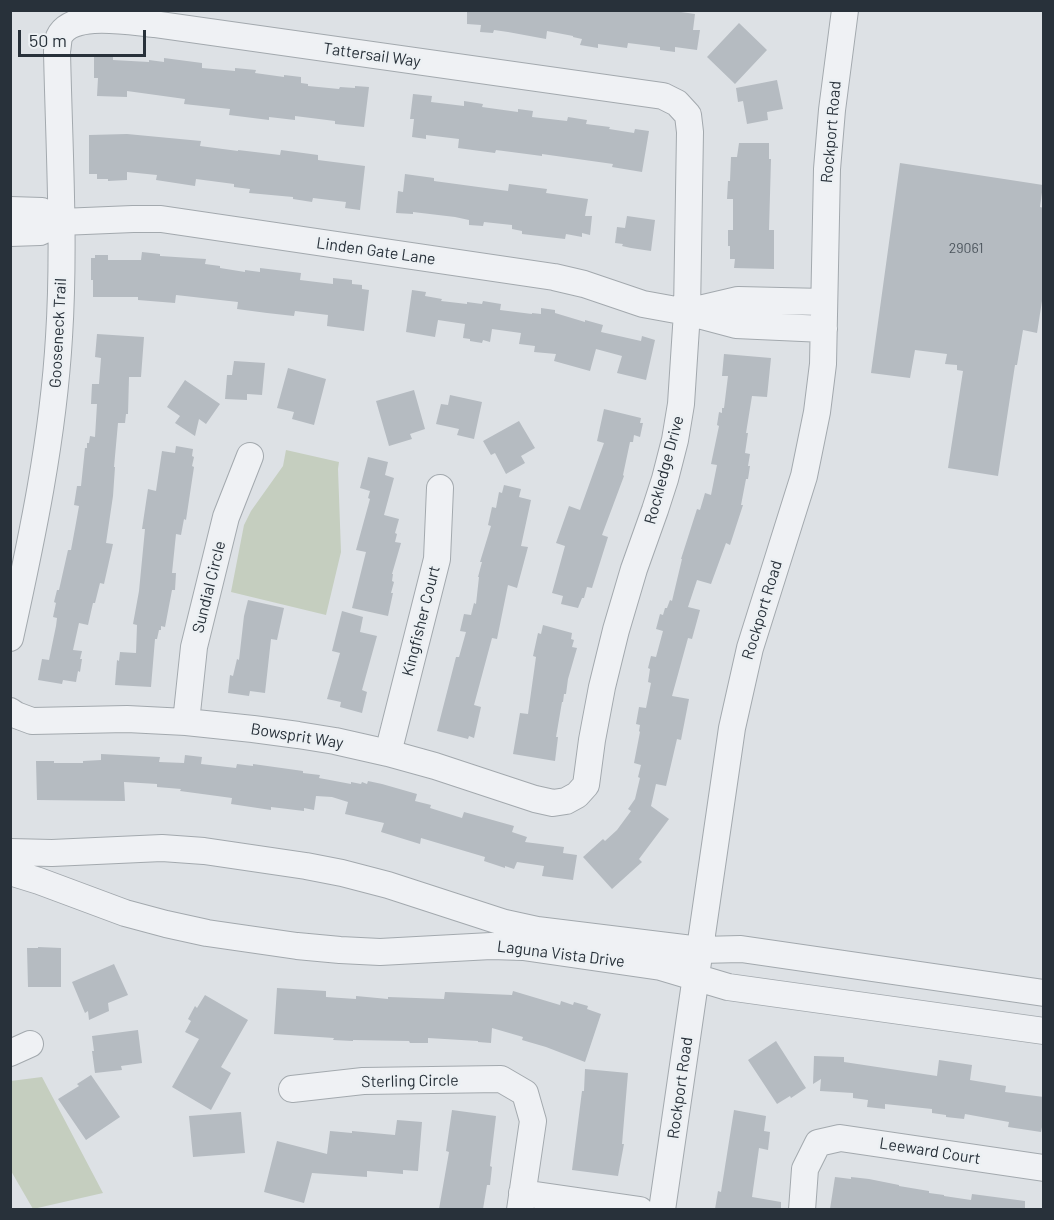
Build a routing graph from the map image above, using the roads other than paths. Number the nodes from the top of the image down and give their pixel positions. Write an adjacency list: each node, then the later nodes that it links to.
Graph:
1 (845, 10): 8 (street, Rockport Road)
2 (66, 27): 3 (street, Tattersail Way); 5 (street, Gooseneck Trail)
3 (677, 103): 9 (street, Rockledge Drive)
4 (10, 210): 5 (street, Linden Gate Lane)
5 (60, 222): 6 (street, Linden Gate Lane); 9 (street, Linden Gate Lane); 14 (street, Gooseneck Trail)
6 (10, 233)
7 (754, 301): 8 (street, Linden Gate Lane); 9 (street, Linden Gate Lane); 10 (street)
8 (824, 302): 11 (street, Rockport Road)
9 (687, 312): 10 (street, Linden Gate Lane); 18 (street, Rockledge Drive)
10 (754, 326): 11 (street, Linden Gate Lane)
11 (824, 329): 21 (street, Rockport Road)
12 (250, 456): 16 (street, Sundial Circle)
13 (440, 488): 17 (street, Kingfisher Court)
14 (10, 638)
15 (10, 711): 16 (street, Bowsprit Way)
16 (186, 722): 17 (street, Bowsprit Way)
17 (388, 753): 18 (street, Bowsprit Way)
18 (577, 795)
19 (10, 852): 21 (street, Laguna Vista Drive)
20 (10, 872): 22 (street, Laguna Vista Drive)
21 (700, 950): 22 (street, Rockport Road); 23 (street, Laguna Vista Drive)
22 (696, 978): 24 (street, Laguna Vista Drive); 30 (street, Rockport Road)
23 (1044, 993)
24 (1044, 1031)
25 (292, 1089): 27 (street, Sterling Circle)
26 (1044, 1168): 31 (street, Leeward Court)
27 (521, 1201): 28 (street)
28 (588, 1206): 29 (street)
29 (640, 1209)
30 (662, 1209)
31 (802, 1209)

